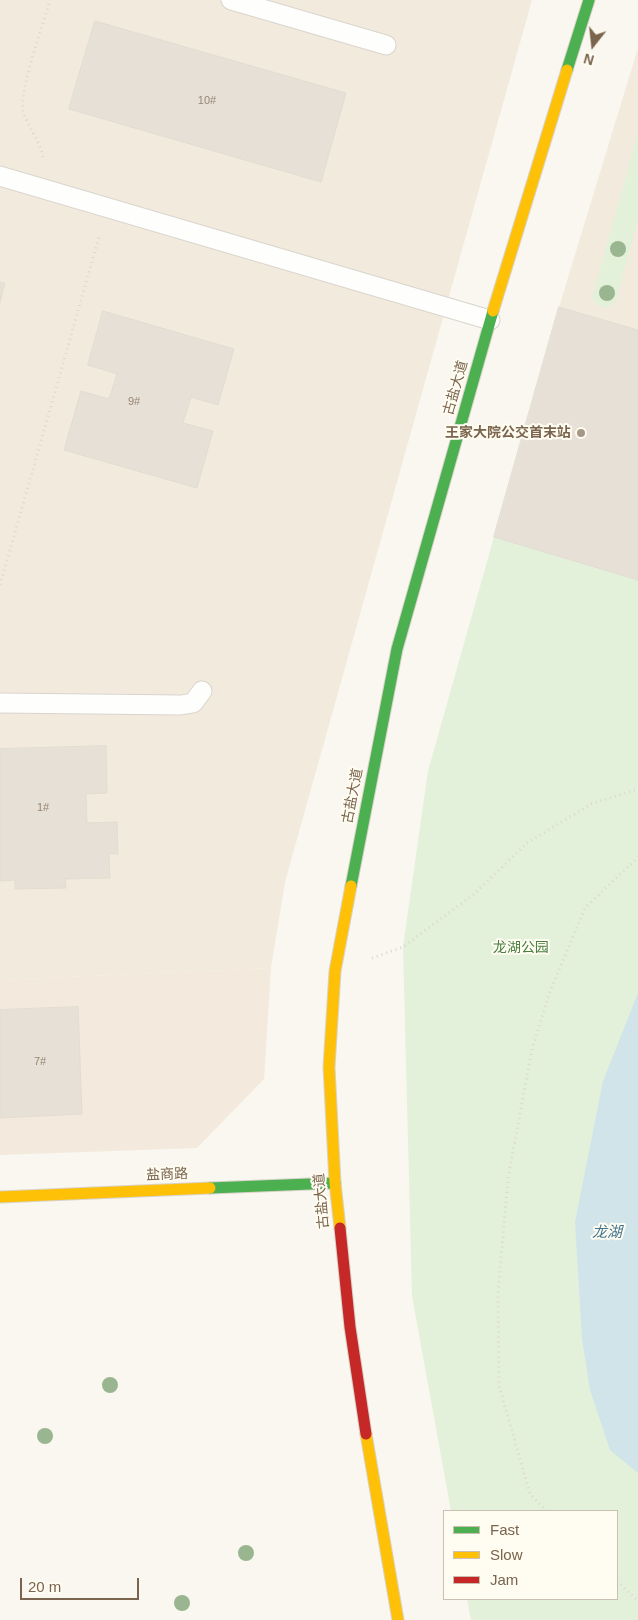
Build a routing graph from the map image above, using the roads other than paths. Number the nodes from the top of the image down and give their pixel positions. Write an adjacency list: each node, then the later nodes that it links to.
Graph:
1 (231, 0): 3 (lane)
2 (589, 0): 5 (street, 古盐大道)
3 (386, 45)
4 (0, 176): 5 (lane)
5 (490, 320): 8 (street, 古盐大道)
6 (202, 691): 7 (lane)
7 (0, 703)
8 (335, 1183): 9 (street, 盐商路); 10 (street, 古盐大道)
9 (0, 1197)
10 (398, 1620)

